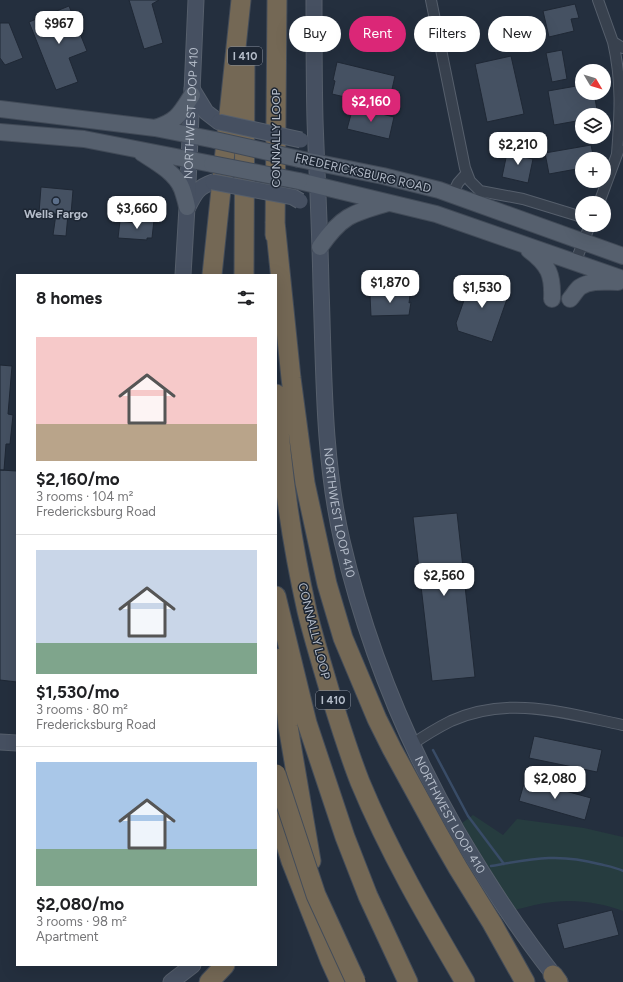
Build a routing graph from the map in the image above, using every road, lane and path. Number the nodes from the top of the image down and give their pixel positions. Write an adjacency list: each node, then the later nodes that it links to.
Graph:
1 (196, 0): 10 (main road, NORTHWEST LOOP 410)
2 (241, 0): 37 (highway)
3 (245, 0): 38 (highway, I 410)
4 (277, 0): 29 (highway, CONNALLY LOOP / I 410)
5 (314, 0): 12 (main road, NORTHWEST LOOP 410)
6 (431, 0): 21 (street)
7 (598, 0): 8 (street)
8 (613, 42): 9 (street); 18 (street)
9 (623, 48)
10 (192, 92): 12 (main road, bridge); 13 (main road); 15 (main road, NORTHWEST LOOP 410)
11 (0, 109): 13 (main road, FREDERICKSBURG ROAD)
12 (315, 121): 20 (main road, NORTHWEST LOOP 410)
13 (156, 128): 15 (main road, FREDERICKSBURG ROAD)
14 (0, 132): 17 (main road, FREDERICKSBURG ROAD)
15 (191, 134): 19 (main road, NORTHWEST LOOP 410); 20 (main road, FREDERICKSBURG ROAD, bridge)
16 (623, 143): 18 (street)
17 (138, 150): 19 (main road, FREDERICKSBURG ROAD); 26 (main road)
18 (617, 154): 24 (street)
19 (189, 159): 22 (main road, FREDERICKSBURG ROAD, bridge); 26 (main road, NORTHWEST LOOP 410)
20 (318, 163): 22 (main road, NORTHWEST LOOP 410); 23 (main road, FREDERICKSBURG ROAD)
21 (466, 174): 23 (street); 27 (street)
22 (318, 185): 25 (main road, FREDERICKSBURG ROAD); 28 (main road, NORTHWEST LOOP 410)
23 (452, 195): 31 (main road, FREDERICKSBURG ROAD)
24 (601, 196)
25 (389, 202): 32 (main road, FREDERICKSBURG ROAD); 33 (main road)
26 (187, 207): 28 (main road, bridge); 36 (main road, NORTHWEST LOOP 410)
27 (575, 215)
28 (319, 221): 33 (main road, NORTHWEST LOOP 410)
29 (275, 222): 39 (highway, CONNALLY LOOP / I 410); 52 (highway)
30 (588, 232): 31 (street)
31 (584, 242): 34 (main road, FREDERICKSBURG ROAD); 35 (street)
32 (520, 243): 35 (main road, FREDERICKSBURG ROAD); 41 (main road)
33 (320, 247): 49 (main road, NORTHWEST LOOP 410)
34 (623, 256)
35 (575, 263): 40 (main road, FREDERICKSBURG ROAD)
36 (183, 274)
37 (212, 274)
38 (244, 274)
39 (272, 274)
40 (623, 280): 42 (main road)
41 (552, 299)
42 (570, 299)
43 (277, 409): 62 (highway, CONNALLY LOOP / I 410)
44 (277, 600): 61 (highway, I 410)
45 (277, 615): 59 (highway)
46 (623, 725): 49 (street)
47 (0, 742): 48 (main road)
48 (16, 743)
49 (412, 745): 55 (main road, NORTHWEST LOOP 410)
50 (277, 777): 60 (highway, bridge)
51 (277, 816): 58 (highway)
52 (458, 868): 63 (highway); 64 (highway)
53 (192, 966): 56 (main road)
54 (224, 966): 57 (highway)
55 (557, 980)
56 (171, 982)
57 (209, 982)
58 (340, 982)
59 (350, 982)
60 (356, 982)
61 (408, 982)
62 (465, 982)
63 (510, 982)
64 (525, 982)

